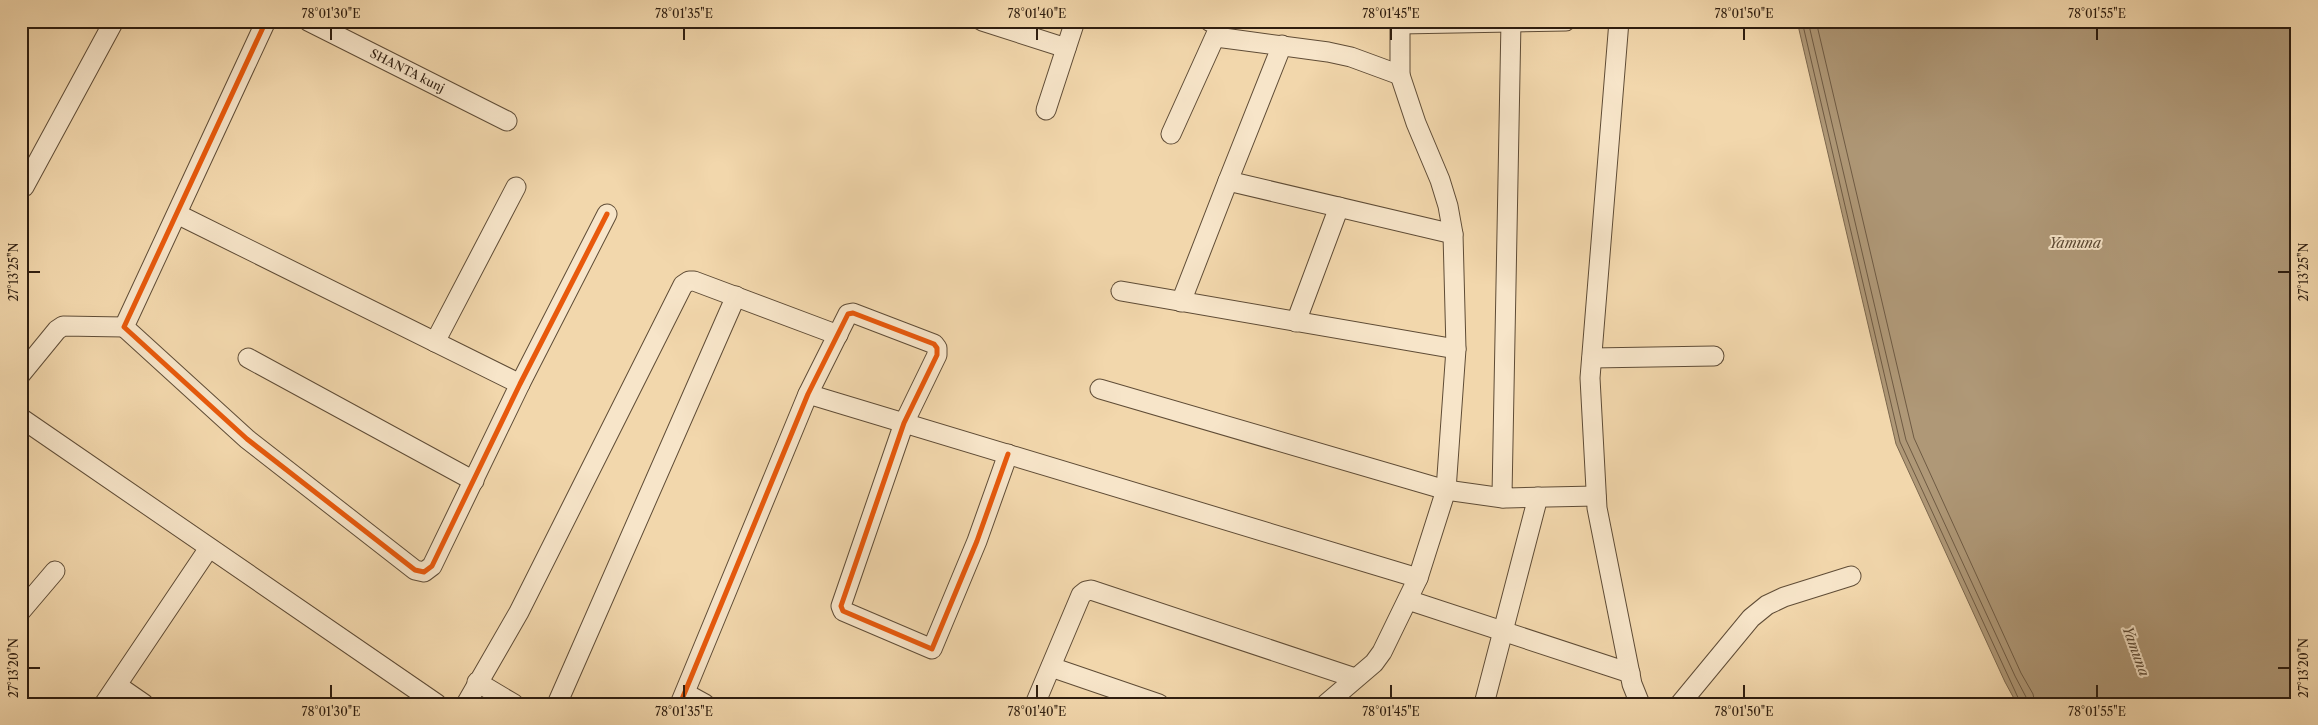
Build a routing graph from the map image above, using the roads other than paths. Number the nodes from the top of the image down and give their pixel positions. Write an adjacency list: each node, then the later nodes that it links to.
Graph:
1 (114, 21): 19 (street)
2 (266, 21): 22 (street)
3 (308, 21): 16 (street, SHANTA kunj)
4 (982, 21): 13 (street)
5 (1075, 21): 13 (street)
6 (1566, 21): 9 (street)
7 (1619, 21): 35 (street)
8 (1455, 22): 9 (street); 10 (street)
9 (1511, 22): 47 (street)
10 (1400, 23): 14 (street)
11 (1212, 29): 12 (street); 17 (street)
12 (1282, 46): 14 (street); 18 (street)
13 (1066, 48): 15 (street)
14 (1400, 75): 24 (street)
15 (1046, 110)
16 (508, 121)
17 (1171, 134)
18 (1228, 181): 21 (street); 27 (street)
19 (24, 187)
20 (516, 187): 31 (street)
21 (1339, 207): 24 (street); 28 (street)
22 (177, 214): 29 (street); 31 (street)
23 (607, 214): 37 (street)
24 (1453, 234): 32 (street)
25 (1121, 291): 27 (street)
26 (736, 296): 30 (street); 58 (street); 66 (street)
27 (1181, 302): 28 (street)
28 (1296, 322): 32 (street)
29 (124, 327): 36 (street); 43 (street)
30 (838, 335): 39 (street); 41 (street)
31 (435, 342): 37 (street)
32 (1456, 349): 44 (street)
33 (1714, 356): 35 (street)
34 (248, 358): 43 (street)
35 (1592, 358): 45 (street)
36 (21, 374)
37 (520, 384): 43 (street)
38 (1100, 389): 44 (street)
39 (808, 394): 41 (street); 60 (street)
40 (21, 418): 48 (street)
41 (904, 423): 42 (street); 42 (street)
42 (1008, 454): 51 (street)
43 (474, 481)
44 (1446, 490): 47 (street); 51 (street)
45 (1596, 496): 46 (street); 56 (street)
46 (1538, 497): 47 (street); 54 (street)
47 (1503, 498)
48 (209, 548): 59 (street); 63 (street)
49 (55, 571): 53 (street)
50 (1851, 576): 73 (street)
51 (1418, 578): 52 (street)
52 (1408, 600): 54 (street); 57 (street)
53 (21, 611)
54 (1502, 632): 56 (street); 71 (street)
55 (1051, 667): 57 (street); 68 (street); 69 (street)
56 (1630, 673): 72 (street)
57 (1355, 678): 70 (street)
58 (477, 682): 64 (street); 65 (street)
59 (118, 686): 61 (street); 62 (street)
60 (682, 698): 67 (street)
61 (104, 704)
62 (144, 704)
63 (435, 704)
64 (466, 704)
65 (514, 704)
66 (557, 704)
67 (705, 704)
68 (1035, 704)
69 (1159, 704)
70 (1326, 704)
71 (1484, 704)
72 (1640, 704)
73 (1680, 704)

